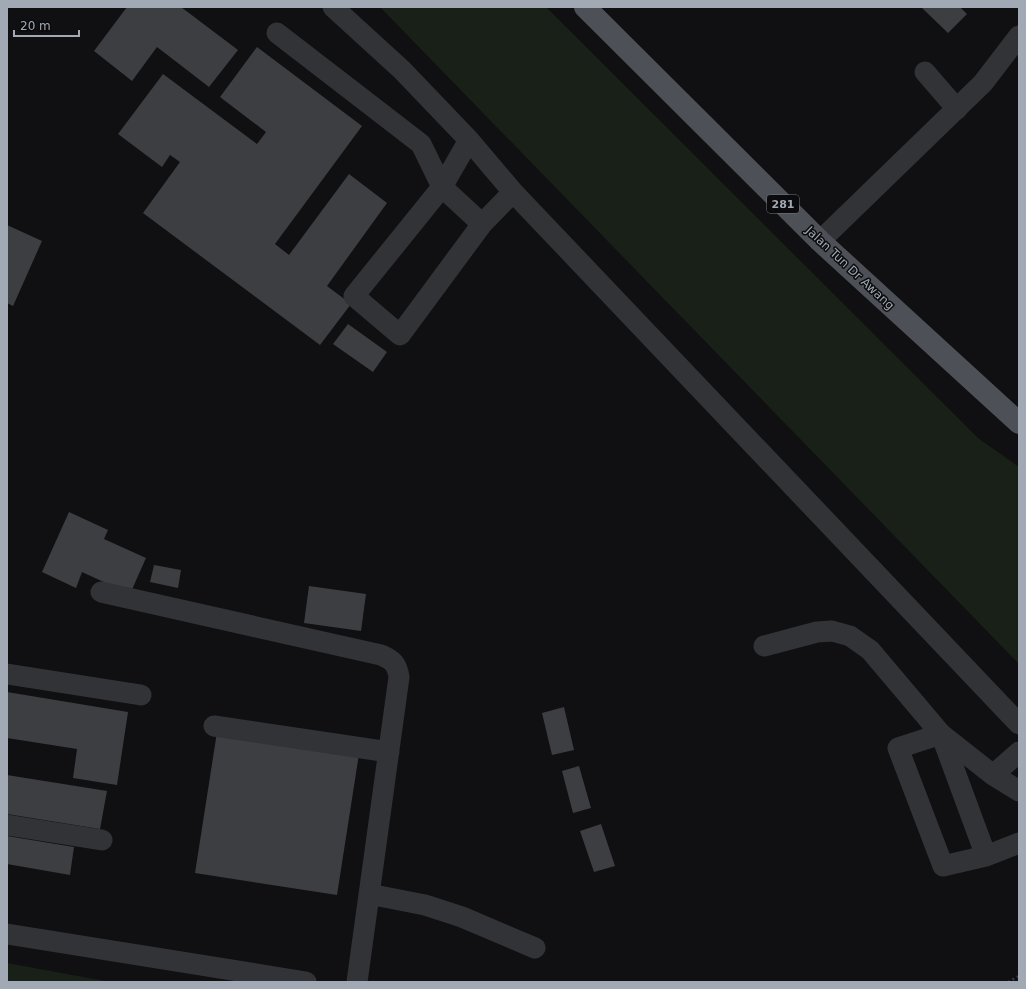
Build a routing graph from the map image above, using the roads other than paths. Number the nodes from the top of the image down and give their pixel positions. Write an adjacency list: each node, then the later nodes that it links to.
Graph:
1 (334, 7): 7 (street)
2 (585, 7): 11 (main road, Jalan Tun Dr Awang / 281)
3 (277, 33): 8 (street)
4 (1019, 36): 6 (street)
5 (925, 72): 6 (street)
6 (957, 109): 11 (street)
7 (469, 140): 8 (street); 9 (street)
8 (442, 187): 10 (street); 10 (street)
9 (513, 192): 10 (street); 17 (street)
10 (482, 224)
11 (820, 241): 12 (main road, Jalan Tun Dr Awang / 281)
12 (1019, 423)
13 (101, 592): 20 (street)
14 (764, 646): 19 (street)
15 (7, 674): 16 (street)
16 (141, 695)
17 (1019, 724)
18 (214, 726): 20 (street)
19 (942, 734): 22 (street); 27 (street); 27 (street)
20 (389, 752): 28 (street)
21 (1019, 752): 22 (street)
22 (993, 775): 23 (street)
23 (1019, 791)
24 (7, 825): 25 (street)
25 (102, 840)
26 (1019, 843): 27 (street)
27 (986, 856)
28 (369, 894): 30 (street); 32 (street)
29 (7, 934): 31 (street)
30 (535, 948)
31 (306, 982)
32 (358, 982)

